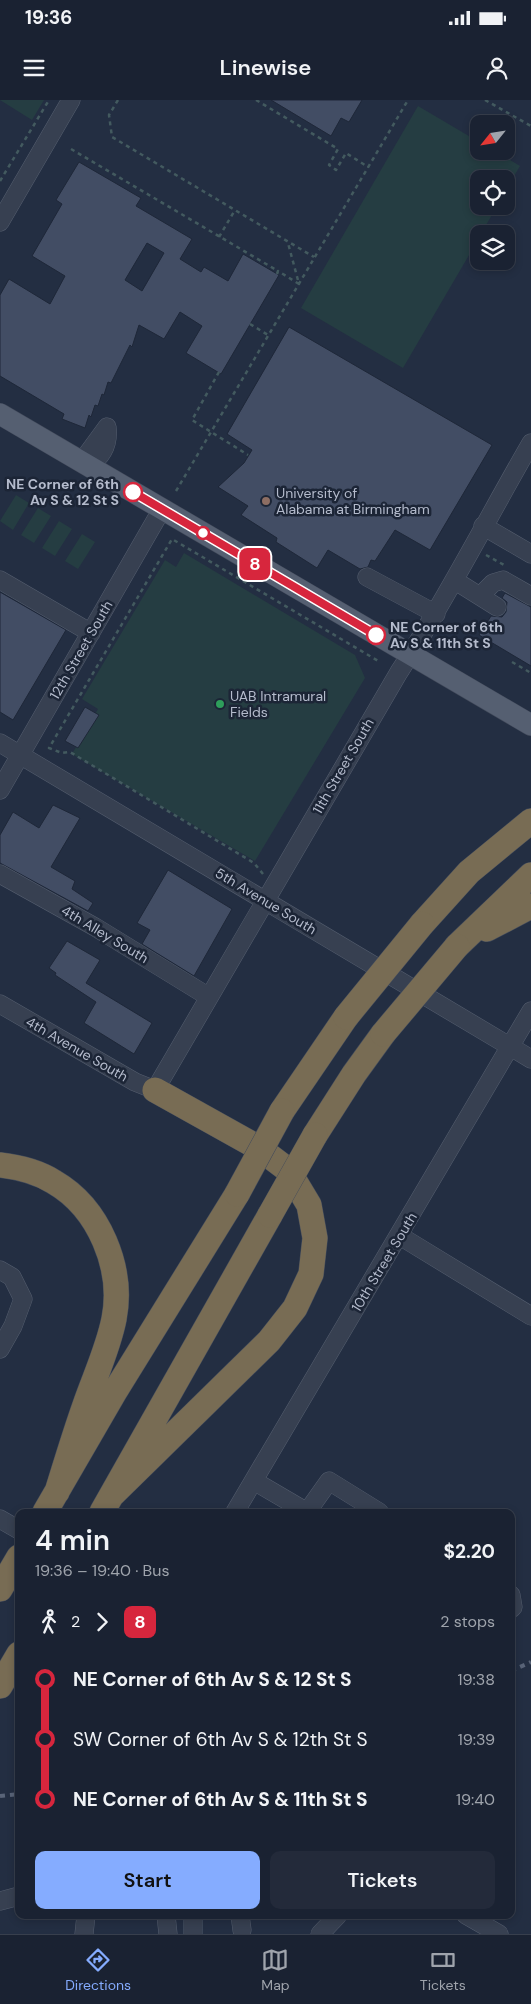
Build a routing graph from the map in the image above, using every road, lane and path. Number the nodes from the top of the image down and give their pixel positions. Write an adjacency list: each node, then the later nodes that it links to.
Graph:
1 (48, 100): 12 (path)
2 (71, 100): 14 (street)
3 (118, 100): 13 (path)
4 (256, 100): 9 (path)
5 (408, 100): 11 (path)
6 (485, 100): 7 (path)
7 (531, 126)
8 (71, 149): 15 (path)
9 (338, 149): 10 (path); 10 (path)
10 (346, 153): 11 (path)
11 (368, 167): 17 (path)
12 (0, 181)
13 (235, 210): 15 (path); 16 (path)
14 (0, 222)
15 (219, 237): 18 (path)
16 (288, 242): 17 (path); 18 (path)
17 (314, 258): 18 (path)
18 (299, 284): 20 (path)
19 (250, 324): 20 (path)
20 (268, 335): 23 (path)
21 (219, 372): 23 (path)
22 (0, 414): 27 (main road)
23 (211, 432): 25 (path); 26 (path)
24 (531, 443): 28 (street, 11th Street South)
25 (248, 455)
26 (176, 491)
27 (162, 509): 37 (street, 12th Street South); 38 (main road)
28 (483, 526): 29 (street); 32 (street, 11th Street South)
29 (531, 554)
30 (367, 577): 36 (street)
31 (0, 580): 37 (street)
32 (454, 580): 33 (street); 36 (street, 11th Street South)
33 (480, 596): 34 (street); 35 (street)
34 (531, 596)
35 (497, 606)
36 (436, 614): 38 (street, 11th Street South)
37 (91, 633): 44 (street, 12th Street South)
38 (410, 656): 42 (main road); 50 (street, 11th Street South)
39 (380, 662): 48 (path)
40 (512, 662): 41 (path)
41 (531, 673)
42 (531, 725)
43 (0, 743): 44 (street, 5th Avenue South)
44 (20, 755): 45 (street, 12th Street South); 50 (street, 5th Avenue South)
45 (0, 790)
46 (531, 821): 65 (highway, bridge)
47 (0, 874): 53 (street, 4th Alley South)
48 (263, 874)
49 (531, 875): 52 (highway)
50 (266, 900): 53 (street, 11th Street South); 56 (street, 5th Avenue South)
51 (531, 906): 52 (highway)
52 (457, 946): 66 (highway, bridge)
53 (209, 997): 58 (street, 11th Street South)
54 (0, 1004): 58 (street, 4th Avenue South)
55 (531, 1010): 56 (street, 10th Street South)
56 (510, 1047): 57 (street, 5th Avenue South); 60 (street, 10th Street South)
57 (531, 1059)
58 (156, 1090): 66 (highway)
59 (0, 1165): 65 (highway)
60 (400, 1236): 62 (street); 64 (street, 10th Street South)
61 (6, 1273): 63 (street)
62 (531, 1316)
63 (0, 1349)
64 (254, 1481): 67 (street, 10th Street South); 68 (street)
65 (51, 1502)
66 (107, 1504)
67 (237, 1509)
68 (302, 1509)
69 (309, 1509): 70 (street)
70 (374, 1509)
71 (0, 1519): 72 (street)
72 (15, 1528)
73 (15, 1564): 74 (highway)
74 (0, 1589)
75 (15, 1661): 76 (highway)
76 (0, 1686)
77 (15, 1897): 78 (street)
78 (0, 1901)
79 (86, 1919): 84 (street)
80 (166, 1919): 85 (street)
81 (193, 1919): 86 (street)
82 (334, 1919): 87 (street)
83 (472, 1919): 88 (street)
84 (84, 1934)
85 (168, 1934)
86 (193, 1934)
87 (320, 1934)
88 (499, 1934)

